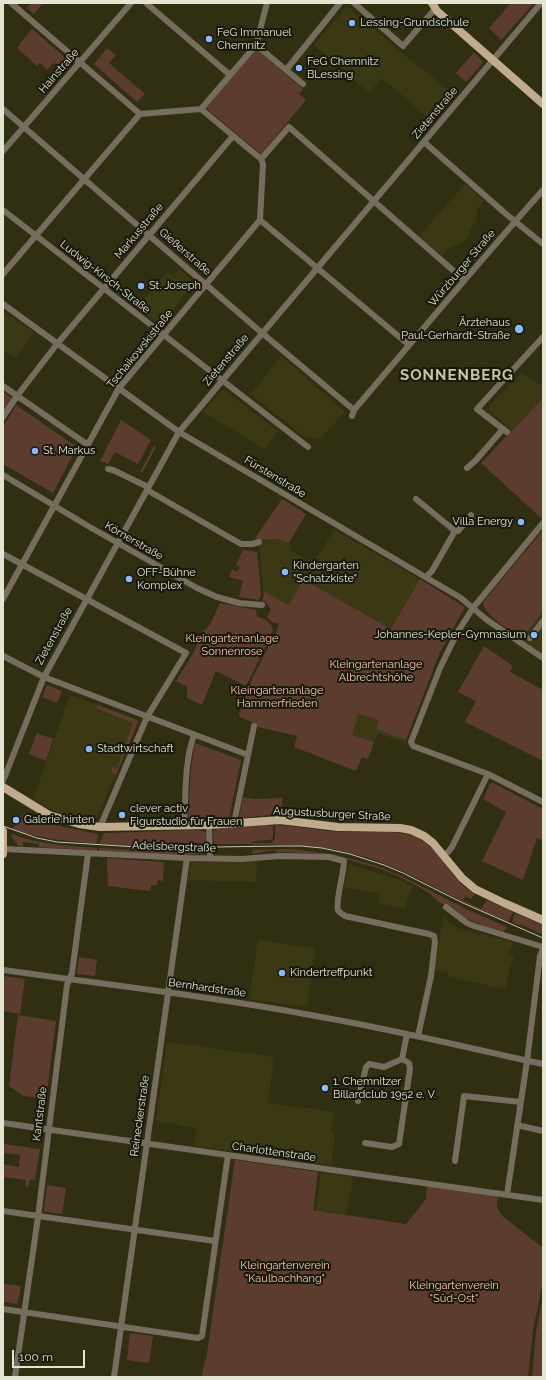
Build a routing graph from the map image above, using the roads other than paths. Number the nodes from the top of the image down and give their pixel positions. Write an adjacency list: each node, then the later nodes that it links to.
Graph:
1 (11, 3): 11 (street)
2 (131, 3): 11 (street, Hainstraße)
3 (146, 3): 13 (street)
4 (267, 3): 9 (street)
5 (340, 3): 12 (street)
6 (354, 3): 8 (street)
7 (542, 3): 10 (street, Zietenstraße)
8 (433, 6): 10 (main road)
9 (256, 45): 12 (street); 13 (street)
10 (492, 60): 15 (main road); 21 (street, Zietenstraße)
11 (81, 62): 18 (street); 19 (street, Hainstraße)
12 (286, 70): 14 (street)
13 (230, 75): 17 (street)
14 (303, 84)
15 (543, 104)
16 (3, 109): 19 (street, Gießerstraße)
17 (201, 109): 18 (street); 20 (street)
18 (140, 114): 24 (street)
19 (24, 127): 22 (street, Hainstraße); 24 (street, Gießerstraße)
20 (233, 136): 23 (street); 30 (street, Markusstraße)
21 (424, 142): 26 (street, Zietenstraße); 29 (street)
22 (3, 151)
23 (261, 159): 26 (street); 28 (street)
24 (84, 178): 30 (street, Gießerstraße); 31 (street)
25 (543, 190): 29 (street, Würzburger Straße)
26 (374, 200): 33 (street, Zietenstraße); 35 (street)
27 (3, 210): 31 (street, Ludwig-Kirsch-Straße)
28 (260, 220): 33 (street); 36 (street, Tschaikowskistraße)
29 (515, 220): 32 (street); 35 (street, Würzburger Straße)
30 (149, 234): 36 (street, Gießerstraße); 37 (street, Markusstraße)
31 (35, 235): 34 (street); 37 (street, Ludwig-Kirsch-Straße)
32 (543, 244)
33 (317, 268): 39 (street, Zietenstraße); 43 (street)
34 (3, 274)
35 (464, 280): 43 (street, Würzburger Straße)
36 (207, 285): 39 (street, Gießerstraße); 40 (street, Tschaikowskistraße)
37 (104, 288): 40 (street, Ludwig-Kirsch-Straße); 42 (street, Markusstraße)
38 (3, 304): 42 (street, Fürstenstraße)
39 (262, 333): 44 (street, Zietenstraße); 48 (street, Gießerstraße)
40 (163, 335): 44 (street, Ludwig-Kirsch-Straße); 46 (street, Tschaikowskistraße)
41 (543, 337): 53 (street)
42 (57, 344): 46 (street, Fürstenstraße); 47 (street, Markusstraße)
43 (409, 345): 48 (street, Würzburger Straße)
44 (222, 380): 50 (street, Zietenstraße); 52 (street, Ludwig-Kirsch-Straße)
45 (3, 386): 47 (street)
46 (119, 388): 50 (street, Fürstenstraße); 51 (street, Tschaikowskistraße)
47 (17, 396): 49 (street, Markusstraße); 51 (street)
48 (353, 413)
49 (3, 418)
50 (179, 432): 56 (street, Zietenstraße); 66 (street, Fürstenstraße)
51 (88, 445): 58 (street, Tschaikowskistraße)
52 (308, 447)
53 (467, 468)
54 (108, 469): 56 (street)
55 (3, 475): 58 (street, Körnerstraße)
56 (148, 488): 62 (street); 63 (street, Zietenstraße)
57 (416, 499): 61 (street)
58 (54, 506): 63 (street, Körnerstraße); 65 (street, Tschaikowskistraße)
59 (471, 515): 61 (street)
60 (543, 523): 70 (street)
61 (455, 531): 66 (street)
62 (259, 542)
63 (118, 543): 68 (street, Zietenstraße); 69 (street, Körnerstraße)
64 (3, 554): 65 (street)
65 (22, 566): 67 (street, Tschaikowskistraße); 68 (street)
66 (426, 578): 70 (street, Fürstenstraße)
67 (3, 599)
68 (86, 599): 75 (street, Zietenstraße); 76 (street)
69 (262, 605)
70 (473, 608): 74 (street, Fürstenstraße); 80 (street)
71 (543, 621): 72 (street)
72 (530, 638)
73 (3, 656): 75 (street)
74 (543, 658)
75 (44, 677): 76 (street); 81 (street, Zietenstraße)
76 (148, 717): 78 (street); 87 (street)
77 (254, 726): 79 (street)
78 (194, 735): 79 (street); 85 (street)
79 (248, 755): 84 (street)
80 (488, 774): 83 (street); 91 (street)
81 (3, 781)
82 (3, 787): 87 (main road, Augustusburger Straße)
83 (543, 802)
84 (234, 823): 86 (main road, Augustusburger Straße); 91 (main road, Augustusburger Straße)
85 (184, 825): 86 (main road, Augustusburger Straße); 87 (main road, Augustusburger Straße)
86 (209, 825): 93 (street)
87 (100, 828)
88 (3, 832): 89 (main road)
89 (6, 850): 90 (street, Adelsbergstraße)
90 (88, 854): 92 (street, Adelsbergstraße); 98 (street, Kantstraße)
91 (444, 855): 95 (main road, Augustusburger Straße)
92 (187, 858): 93 (street, Adelsbergstraße); 99 (street, Reineckerstraße)
93 (210, 858): 101 (street, Adelsbergstraße)
94 (446, 907): 96 (street)
95 (543, 920)
96 (543, 948): 103 (street)
97 (3, 970): 98 (street, Bernhardstraße)
98 (69, 979): 99 (street, Bernhardstraße); 109 (street, Kantstraße)
99 (168, 993): 100 (street, Bernhardstraße); 111 (street, Reineckerstraße)
100 (407, 1034): 101 (street, Bernhardstraße); 102 (street)
101 (418, 1036): 103 (street, Bernhardstraße)
102 (402, 1059): 105 (street); 112 (street)
103 (527, 1061): 104 (street, Bernhardstraße); 106 (street)
104 (543, 1064)
105 (358, 1101)
106 (521, 1102): 108 (street); 114 (street)
107 (3, 1123): 109 (street, Charlottenstraße)
108 (517, 1125): 110 (street); 115 (street)
109 (48, 1129): 111 (street, Charlottenstraße); 118 (street, Kantstraße)
110 (543, 1131)
111 (147, 1143): 113 (street, Charlottenstraße); 119 (street, Reineckerstraße)
112 (365, 1143)
113 (228, 1155): 115 (street, Charlottenstraße); 120 (street)
114 (455, 1161)
115 (507, 1195): 116 (street, Charlottenstraße)
116 (543, 1200)
117 (3, 1211): 118 (street)
118 (38, 1217): 119 (street); 122 (street, Kantstraße)
119 (134, 1230): 120 (street); 123 (street, Reineckerstraße)
120 (215, 1241): 123 (street)
121 (3, 1309): 122 (street)
122 (24, 1312): 123 (street); 124 (street, Kantstraße)
123 (121, 1326): 125 (street, Reineckerstraße)
124 (15, 1377)
125 (114, 1377)

